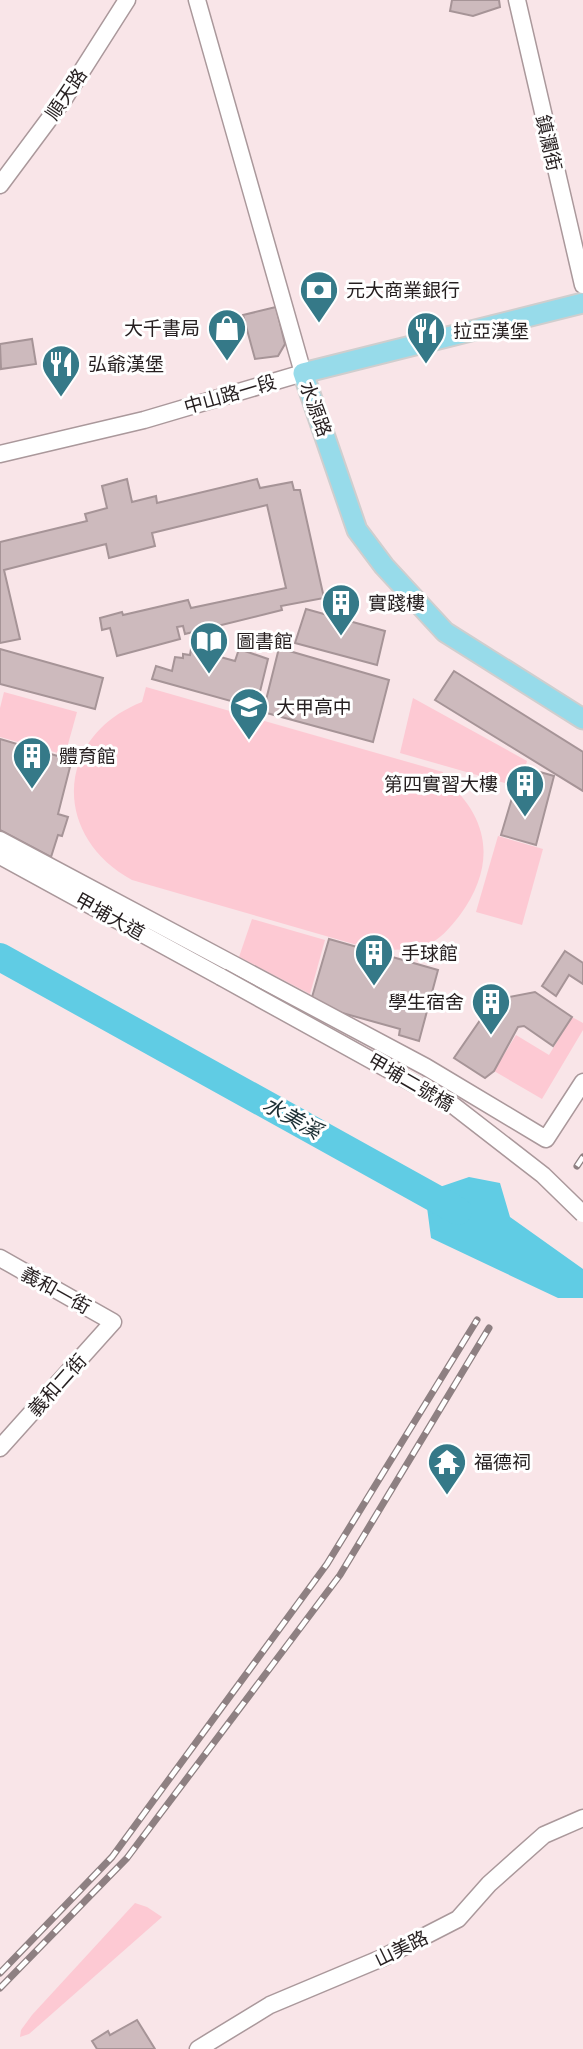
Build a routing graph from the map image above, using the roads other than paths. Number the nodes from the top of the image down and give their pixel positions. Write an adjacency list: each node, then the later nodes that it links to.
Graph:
1 (127, 0): 4 (street, 順天路)
2 (197, 0): 7 (street, 水源路)
3 (517, 0): 5 (street, 鎮瀾街)
4 (0, 185)
5 (583, 285)
6 (583, 303): 7 (main road, 中山路一段)
7 (303, 373): 8 (street, 中山路一段); 9 (main road, 水源路)
8 (0, 454)
9 (583, 719)
10 (0, 840): 13 (street)
11 (0, 856): 12 (street, 甲埔大道)
12 (221, 977): 14 (street, 甲埔二號橋, bridge)
13 (583, 1082)
14 (583, 1214)
15 (0, 1258): 16 (street, 義和一街)
16 (113, 1322): 17 (street, 義和二街)
17 (0, 1448)
18 (583, 1818): 19 (street, 山美路)
19 (198, 2049)

